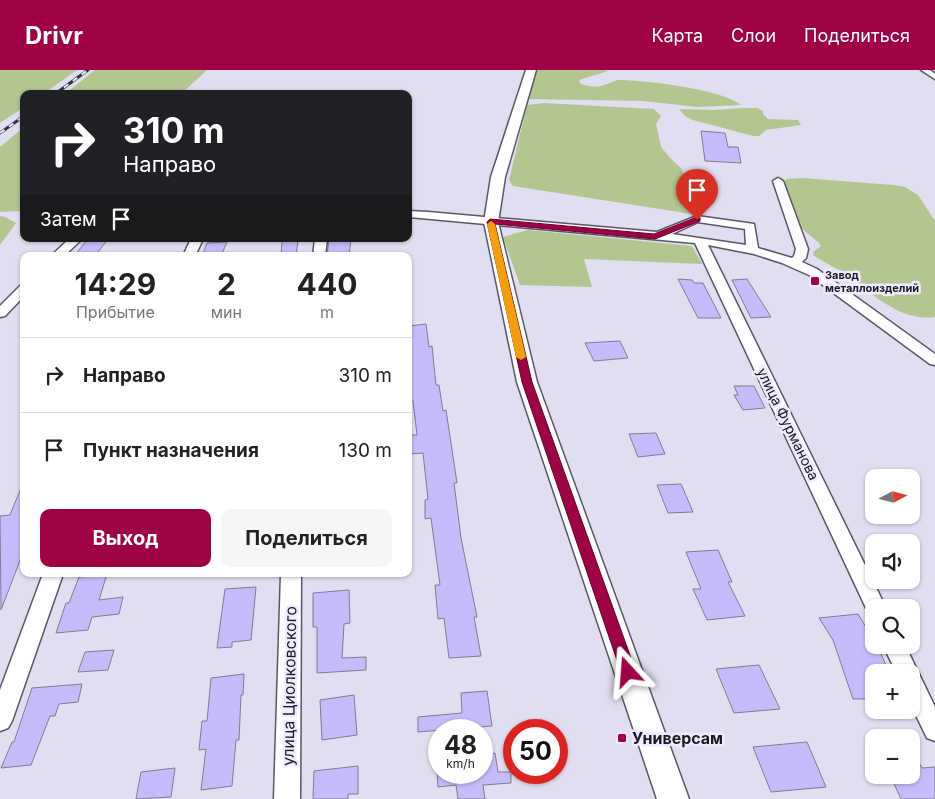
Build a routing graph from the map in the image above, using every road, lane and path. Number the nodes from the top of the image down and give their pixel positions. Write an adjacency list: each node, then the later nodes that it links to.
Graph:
1 (531, 70): 6 (main road)
2 (925, 70): 3 (street)
3 (935, 77)
4 (778, 181): 12 (street)
5 (412, 214): 6 (street)
6 (490, 222): 7 (street); 23 (main road)
7 (655, 236): 8 (street); 10 (street)
8 (700, 241): 10 (street); 18 (street, улица Фурманова)
9 (73, 242): 11 (street)
10 (752, 250): 12 (street)
11 (61, 252)
12 (794, 262): 15 (street)
13 (20, 293): 14 (street)
14 (0, 313)
15 (935, 361)
16 (52, 577): 20 (street)
17 (291, 577): 22 (street, улица Циолковского)
18 (872, 599)
19 (920, 700): 21 (street)
20 (0, 721)
21 (935, 731)
22 (287, 799)
23 (673, 799)

